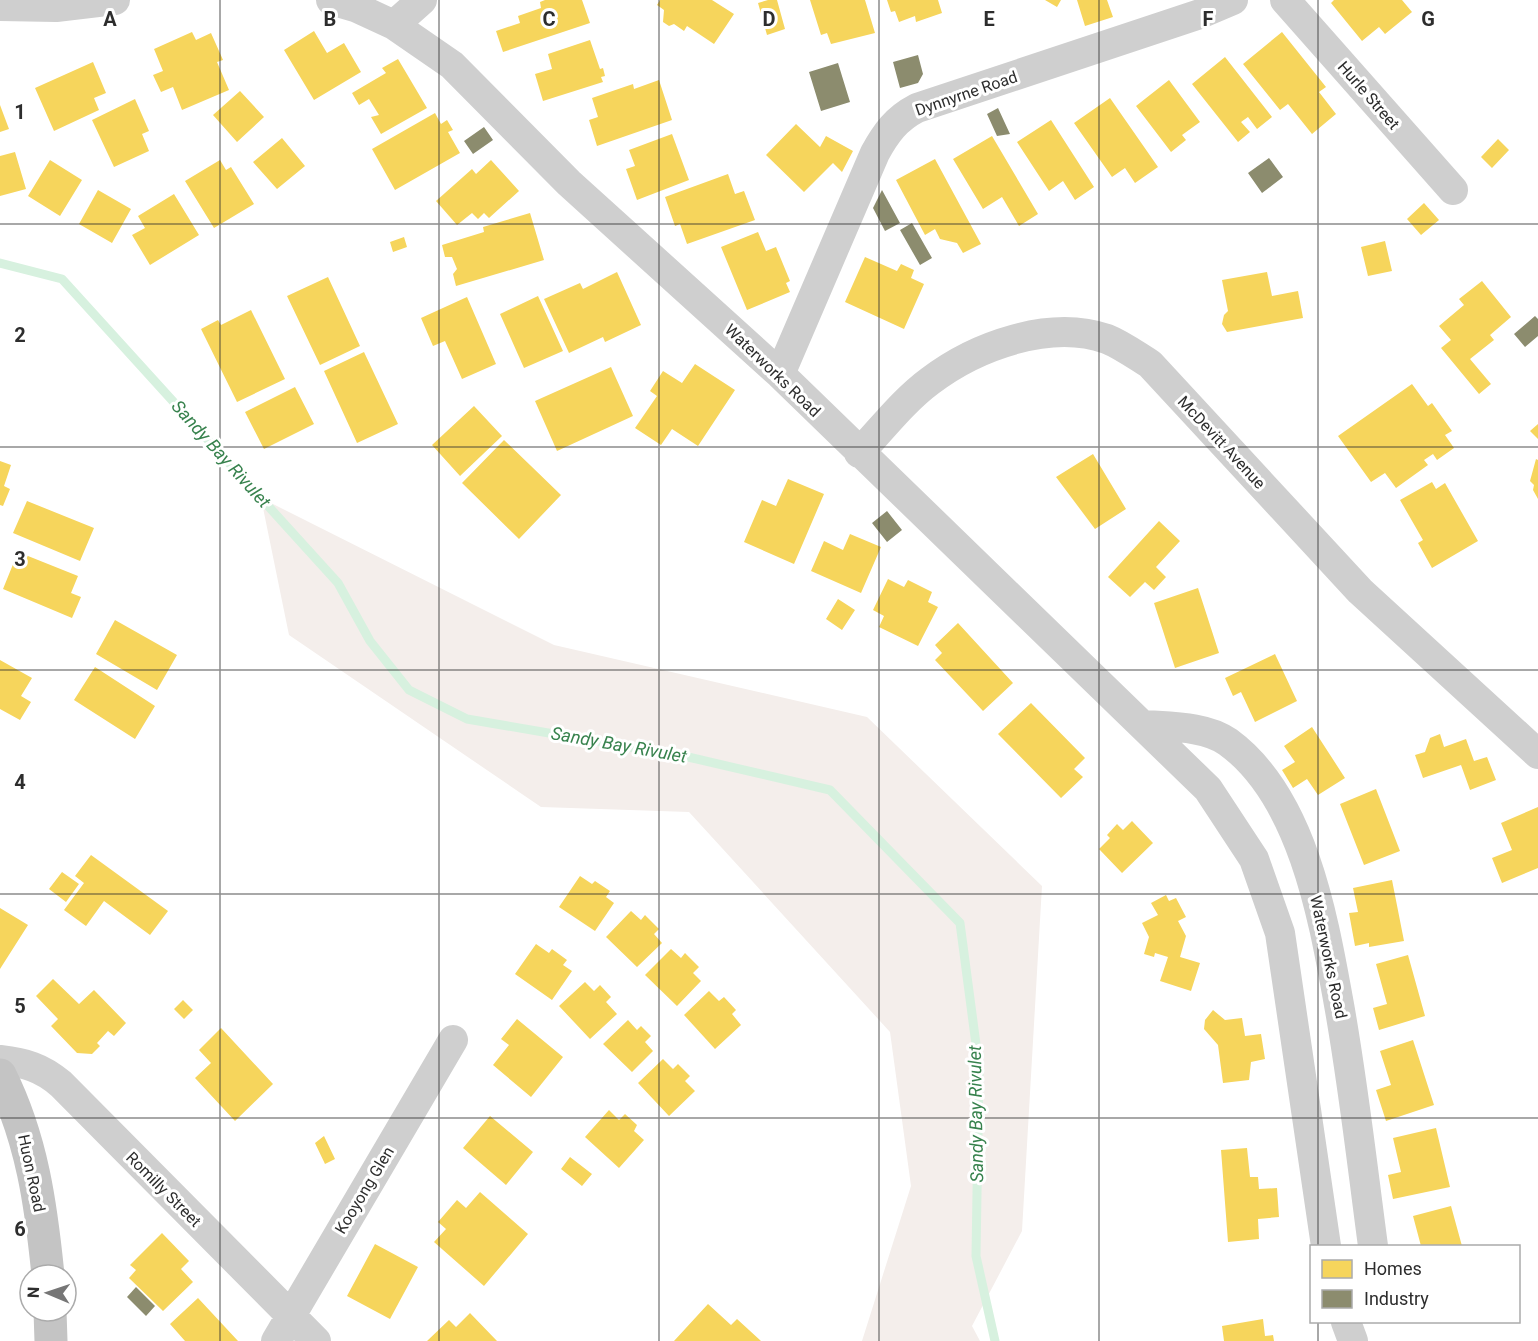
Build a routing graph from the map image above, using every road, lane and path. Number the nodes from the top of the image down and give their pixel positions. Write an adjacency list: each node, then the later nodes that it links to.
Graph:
1 (115, 0): 6 (street)
2 (331, 0): 7 (street, Waterworks Road)
3 (422, 0): 7 (street)
4 (1233, 0): 9 (street, Dynnyrne Road)
5 (1285, 0): 8 (street, Hurle Street)
6 (0, 6)
7 (394, 26): 9 (street, Waterworks Road)
8 (1453, 190)
9 (780, 374): 10 (street, Waterworks Road)
10 (860, 453): 11 (street, Waterworks Road); 12 (street, McDevitt Avenue)
11 (1144, 724): 16 (street, Waterworks Road); 17 (street, Waterworks Road)
12 (1538, 754)
13 (453, 1040): 21 (street, Kooyong Glen)
14 (0, 1060): 21 (street, Romilly Street)
15 (0, 1075): 18 (main road, Huon Road)
16 (1326, 1245)
17 (1373, 1245)
18 (47, 1263)
19 (50, 1323): 22 (main road)
20 (1346, 1323): 24 (street)
21 (282, 1328): 23 (street, Romilly Street)
22 (51, 1341)
23 (316, 1341)
24 (1353, 1341)

